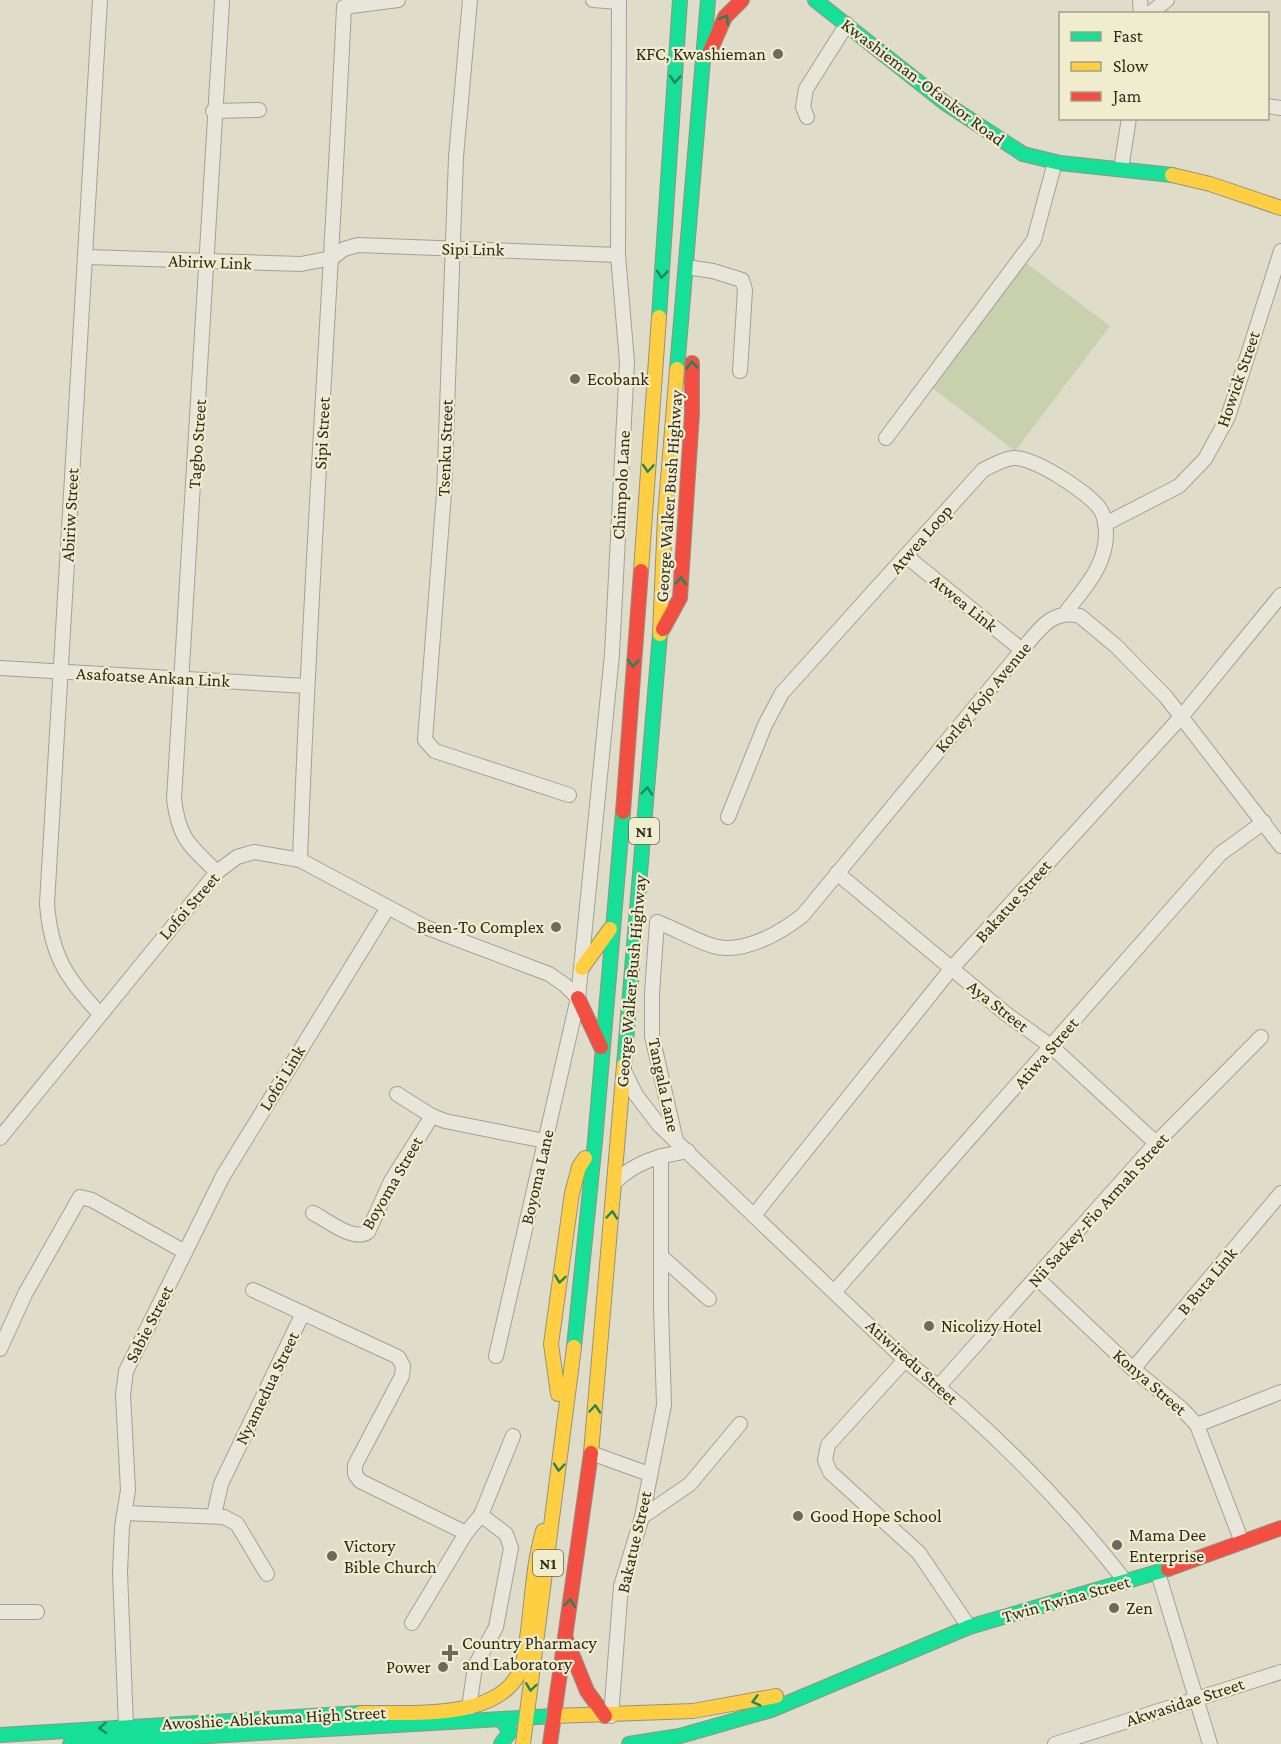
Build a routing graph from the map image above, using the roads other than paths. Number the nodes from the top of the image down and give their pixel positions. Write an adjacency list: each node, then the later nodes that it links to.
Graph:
1 (100, 0): 25 (street, Abiriw Street)
2 (398, 0): 26 (street, Sipi Street)
3 (470, 0): 22 (street, Tsenku Street)
4 (593, 0): 10 (street)
5 (680, 0): 52 (main road, George Walker Bush Highway / N1, one-way to 52)
6 (708, 0): 14 (main road, George Walker Bush Highway / N1)
7 (742, 0): 14 (main road, one-way to 7)
8 (815, 0): 13 (main road, Kwashieman-Ofankor Road)
9 (1167, 0): 12 (street)
10 (619, 1): 24 (street, Chimpolo Lane)
11 (222, 2): 16 (street, Tagbo Street)
12 (1152, 12)
13 (847, 24): 17 (street); 19 (main road, Kwashieman-Ofankor Road)
14 (701, 82): 28 (main road, George Walker Bush Highway / N1)
15 (259, 110): 16 (street)
16 (213, 111): 27 (street, Tagbo Street)
17 (807, 117)
18 (1129, 120): 20 (street)
19 (1056, 162): 20 (main road, Kwashieman-Ofankor Road); 31 (street)
20 (1121, 169): 21 (main road, Kwashieman-Ofankor Road)
21 (1281, 208)
22 (452, 250): 24 (street, Sipi Link); 26 (street, Sipi Link); 43 (street, Tsenku Street)
23 (1281, 251): 32 (street, Howick Street)
24 (618, 255): 53 (street, Chimpolo Lane)
25 (87, 257): 27 (street, Abiriw Link); 39 (street, Abiriw Street)
26 (332, 258): 27 (street, Abiriw Link); 41 (street, Sipi Street)
27 (208, 262): 40 (street, Tagbo Street)
28 (686, 267): 29 (main road, George Walker Bush Highway / N1); 30 (street)
29 (680, 334): 36 (main road, George Walker Bush Highway / N1); 36 (main road, one-way to 29)
30 (740, 371)
31 (886, 438)
32 (1105, 524): 33 (street, Atwea Loop); 35 (street)
33 (906, 556): 37 (street, Atwea Link); 44 (street, Atwea Loop)
34 (1281, 596): 42 (street, Bakatue Street)
35 (1066, 612): 37 (street, Korley Kojo Avenue); 42 (street)
36 (660, 634): 61 (main road, George Walker Bush Highway / N1, one-way to 36)
37 (1022, 650): 49 (street, Korley Kojo Avenue)
38 (0, 668): 39 (street, Asafoatse Ankan Link)
39 (59, 672): 40 (street, Asafoatse Ankan Link); 57 (street, Abiriw Street)
40 (182, 680): 41 (street, Asafoatse Ankan Link); 48 (street, Tagbo Street)
41 (306, 686): 47 (street, Sipi Street)
42 (1182, 716): 45 (street); 54 (street, Bakatue Street)
43 (569, 795)
44 (728, 817)
45 (1264, 822): 46 (street); 59 (street, Atiwa Street)
46 (1281, 846)
47 (300, 860): 48 (street, Lofoi Street); 50 (street, Lofoi Street)
48 (216, 872): 57 (street, Lofoi Street)
49 (837, 873): 51 (street, Korley Kojo Avenue); 54 (street, Aya Street)
50 (387, 909): 55 (street, Lofoi Street); 75 (street, Lofoi Link)
51 (657, 922): 66 (street, Tangala Lane)
52 (613, 924): 53 (main road); 60 (main road, George Walker Bush Highway / N1)
53 (582, 968): 55 (street); 56 (street, Chimpolo Lane)
54 (951, 969): 59 (street, Aya Street); 74 (street, Bakatue Street)
55 (549, 974): 56 (street, Lofoi Street)
56 (578, 998): 60 (main road); 65 (street, Boyoma Lane)
57 (100, 1014): 64 (street, Lofoi Street)
58 (1261, 1037): 68 (street, Nii Sackey-Fio Armah Street)
59 (1052, 1047): 68 (street, Aya Street); 79 (street, Atiwa Street)
60 (602, 1049): 67 (main road, George Walker Bush Highway / N1)
61 (623, 1071): 66 (street, Atiwiredu Street); 71 (main road, George Walker Bush Highway / N1)
62 (397, 1094): 63 (street, Boyoma Street)
63 (432, 1116): 65 (street, Boyoma Street); 73 (street, Boyoma Street)
64 (0, 1138)
65 (545, 1141): 83 (street, Boyoma Lane)
66 (676, 1141): 69 (street, Atiwiredu Street)
67 (595, 1143): 90 (main road, George Walker Bush Highway / N1); 90 (main road, one-way to 90)
68 (1156, 1143): 77 (street, Nii Sackey-Fio Armah Street)
69 (688, 1151): 70 (street); 74 (street, Atiwiredu Street)
70 (661, 1156): 71 (street); 76 (street, Bakatue Street)
71 (615, 1182): 92 (main road, George Walker Bush Highway / N1, one-way to 71)
72 (1281, 1193): 85 (street, B Buta Link)
73 (313, 1213)
74 (755, 1214): 79 (street, Atiwiredu Street)
75 (185, 1252): 82 (street); 95 (street, Sabie Street)
76 (663, 1258): 80 (street); 93 (street, Bakatue Street)
77 (1037, 1278): 85 (street, Konya Street); 86 (street, Nii Sackey-Fio Armah Street)
78 (253, 1290): 81 (street)
79 (835, 1292): 84 (street, Atiwiredu Street)
80 (709, 1299)
81 (303, 1314): 96 (street, Nyamedua Street); 100 (street, Nyamedua Street)
82 (0, 1349)
83 (496, 1356)
84 (905, 1360): 86 (street, Atiwiredu Street); 108 (street)
85 (1133, 1369): 89 (street, Konya Street)
86 (939, 1386): 104 (street, Atiwiredu Street)
87 (1281, 1392): 89 (street)
88 (740, 1424): 98 (street)
89 (1197, 1425): 101 (street, Konya Street)
90 (563, 1433): 94 (main road, George Walker Bush Highway / N1, one-way to 94)
91 (513, 1436): 97 (street)
92 (591, 1453): 93 (street); 109 (main road, George Walker Bush Highway / N1, one-way to 92)
93 (649, 1474): 98 (street, Bakatue Street)
94 (556, 1501): 110 (main road, George Walker Bush Highway); 117 (main road, George Walker Bush Highway / N1, one-way to 117)
95 (125, 1512): 96 (street); 120 (street, Sabie Street)
96 (214, 1515): 103 (street)
97 (481, 1515): 100 (street); 114 (street)
98 (642, 1517): 116 (street, Bakatue Street)
99 (1281, 1528): 101 (main road, Twin Twina Street)
100 (466, 1533): 107 (street)
101 (1242, 1542): 102 (main road, Twin Twina Street)
102 (1158, 1573): 104 (main road, Twin Twina Street); 113 (street)
103 (267, 1574)
104 (1126, 1582): 108 (main road, Twin Twina Street)
105 (0, 1612): 106 (street)
106 (37, 1612)
107 (412, 1623)
108 (969, 1627): 112 (main road, Twin Twina Street)
109 (565, 1635): 115 (main road, George Walker Bush Highway / N1); 116 (main road)
110 (524, 1660): 114 (main road, Awoshie-Ablekuma High Street)
111 (1281, 1672): 113 (street, Akwasidae Street)
112 (854, 1675): 116 (main road, Twin Twina Street, one-way to 116); 122 (main road, Twin Twina Street)
113 (1195, 1698): 129 (street, Akwasidae Street); 130 (street)
114 (469, 1707): 119 (main road, Awoshie-Ablekuma High Street)
115 (554, 1716): 116 (main road, Twin Twina Street); 117 (main road, Awoshie-Ablekuma High Street); 126 (main road); 127 (main road, George Walker Bush Highway / N1)
116 (608, 1716)
117 (527, 1717): 118 (main road, Awoshie-Ablekuma High Street); 126 (main road, George Walker Bush Highway / N1)
118 (501, 1719): 119 (main road, Awoshie-Ablekuma High Street); 124 (main road)
119 (350, 1720): 120 (main road, Awoshie-Ablekuma High Street); 123 (main road, Awoshie-Ablekuma High Street)
120 (126, 1727): 121 (main road, Awoshie-Ablekuma High Street, one-way to 121)
121 (0, 1735)
122 (682, 1740): 128 (main road, Twin Twina Street)
123 (70, 1744)
124 (501, 1744)
125 (507, 1744): 126 (main road)
126 (524, 1744)
127 (550, 1744)
128 (629, 1744)
129 (1055, 1744)
130 (1210, 1744)

